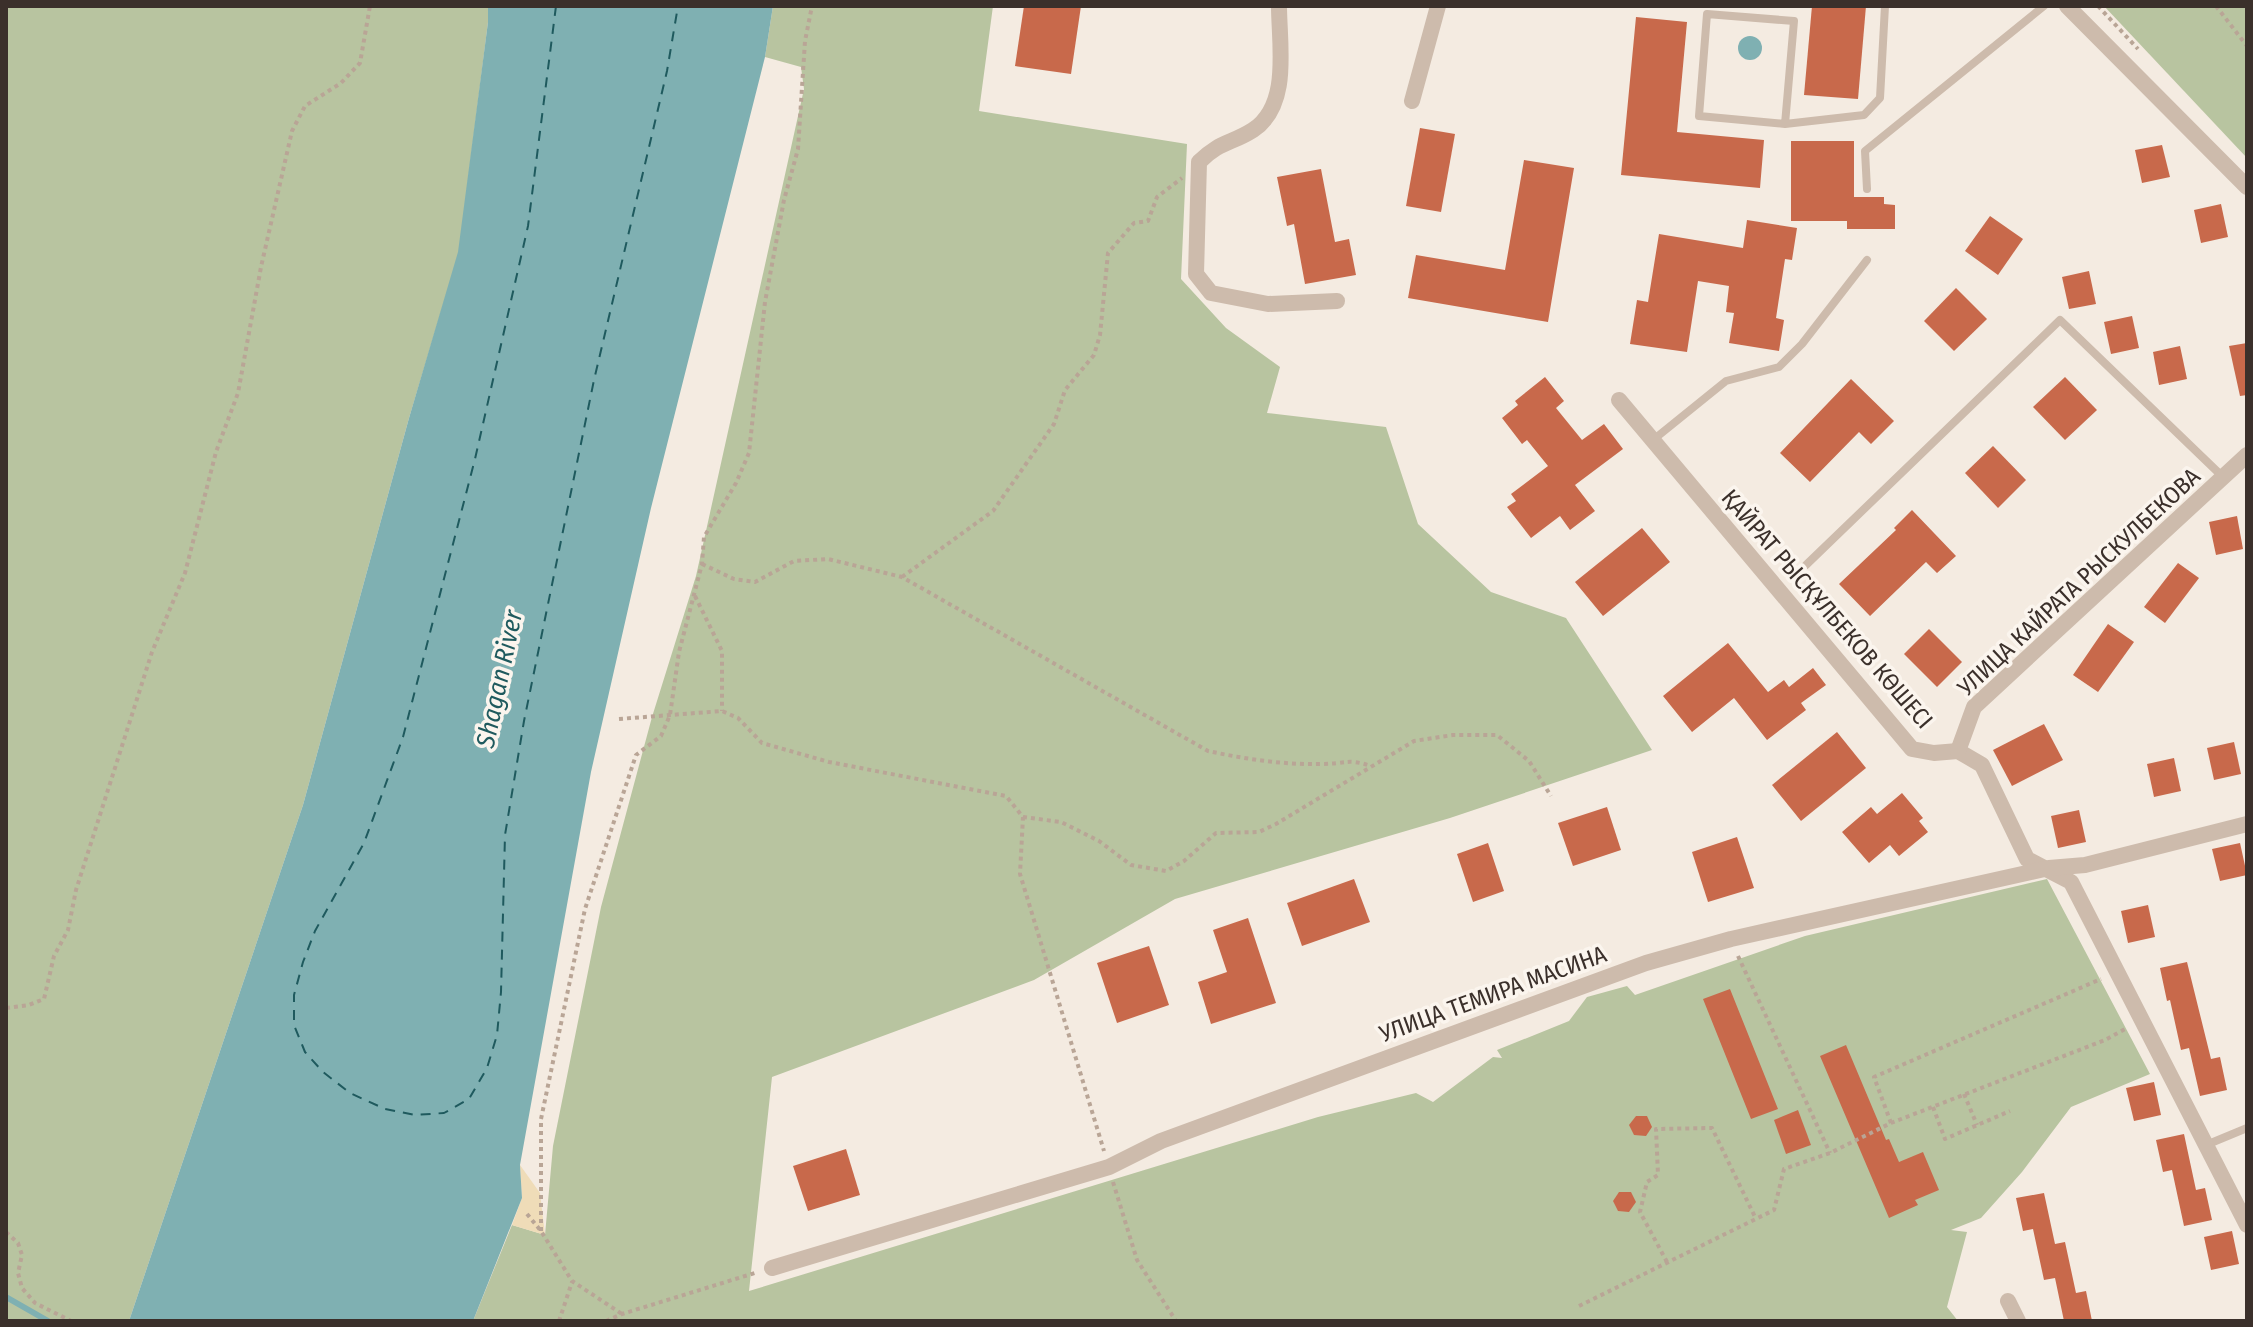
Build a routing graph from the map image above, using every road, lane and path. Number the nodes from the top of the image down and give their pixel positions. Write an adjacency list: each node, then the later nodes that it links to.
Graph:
1 (370, 6): 36 (path)
2 (812, 6): 21 (path)
3 (1279, 6): 12 (street)
4 (1438, 6): 10 (street)
5 (1885, 6): 11 (lane)
6 (2044, 6): 14 (lane)
7 (2067, 6): 13 (street)
8 (2216, 6): 9 (path)
9 (2247, 46)
10 (1412, 101)
11 (1785, 124): 11 (lane)
12 (1199, 162): 16 (street); 23 (path)
13 (2247, 187)
14 (1867, 189)
15 (1867, 260): 18 (lane)
16 (1337, 301)
17 (1619, 400): 18 (street, ҚАЙРАТ РЫСҚҰЛБЕКОВ КӨШЕСІ)
18 (1652, 441): 28 (street, ҚАЙРАТ РЫСҚҰЛБЕКОВ КӨШЕСІ)
19 (2247, 455): 20 (street, УЛИЦА КАЙРАТА РЫСКУЛБЕКОВА)
20 (2224, 478): 22 (lane); 28 (street, УЛИЦА КАЙРАТА РЫСКУЛБЕКОВА)
21 (702, 564): 23 (path); 24 (path)
22 (1806, 565)
23 (902, 577): 29 (path)
24 (695, 596): 25 (path); 26 (path)
25 (722, 711): 26 (path); 31 (path)
26 (670, 715): 27 (path); 50 (path)
27 (619, 719)
28 (1958, 751): 33 (street)
29 (1371, 766): 30 (path); 31 (path)
30 (1551, 796)
31 (1023, 817): 46 (path)
32 (2247, 824): 33 (street, УЛИЦА ТЕМИРА МАСИНА)
33 (2049, 868): 34 (street, УЛИЦА ТЕМИРА МАСИНА); 35 (street)
34 (1731, 939): 45 (path); 46 (street, УЛИЦА ТЕМИРА МАСИНА)
35 (2118, 972): 37 (street); 41 (path)
36 (6, 1008)
37 (2144, 1020): 38 (path); 44 (street)
38 (1964, 1094): 39 (path); 42 (path)
39 (1933, 1107): 41 (path); 42 (path)
40 (2010, 1111): 42 (path)
41 (1891, 1123): 45 (path)
42 (1977, 1125)
43 (2247, 1128): 44 (lane)
44 (2205, 1146): 49 (street)
45 (1830, 1153): 48 (path)
46 (1109, 1167): 53 (street, УЛИЦА ТЕМИРА МАСИНА); 61 (path)
47 (527, 1214): 50 (path)
48 (1756, 1219): 52 (path); 52 (path)
49 (2247, 1225)
50 (541, 1231): 54 (path)
51 (6, 1232): 58 (path)
52 (1667, 1262): 56 (path)
53 (772, 1268): 57 (path)
54 (572, 1281): 57 (path); 59 (path)
55 (2008, 1301): 62 (street)
56 (1579, 1306)
57 (622, 1314): 60 (path)
58 (71, 1321)
59 (559, 1321)
60 (606, 1321)
61 (1176, 1321)
62 (2018, 1321)

